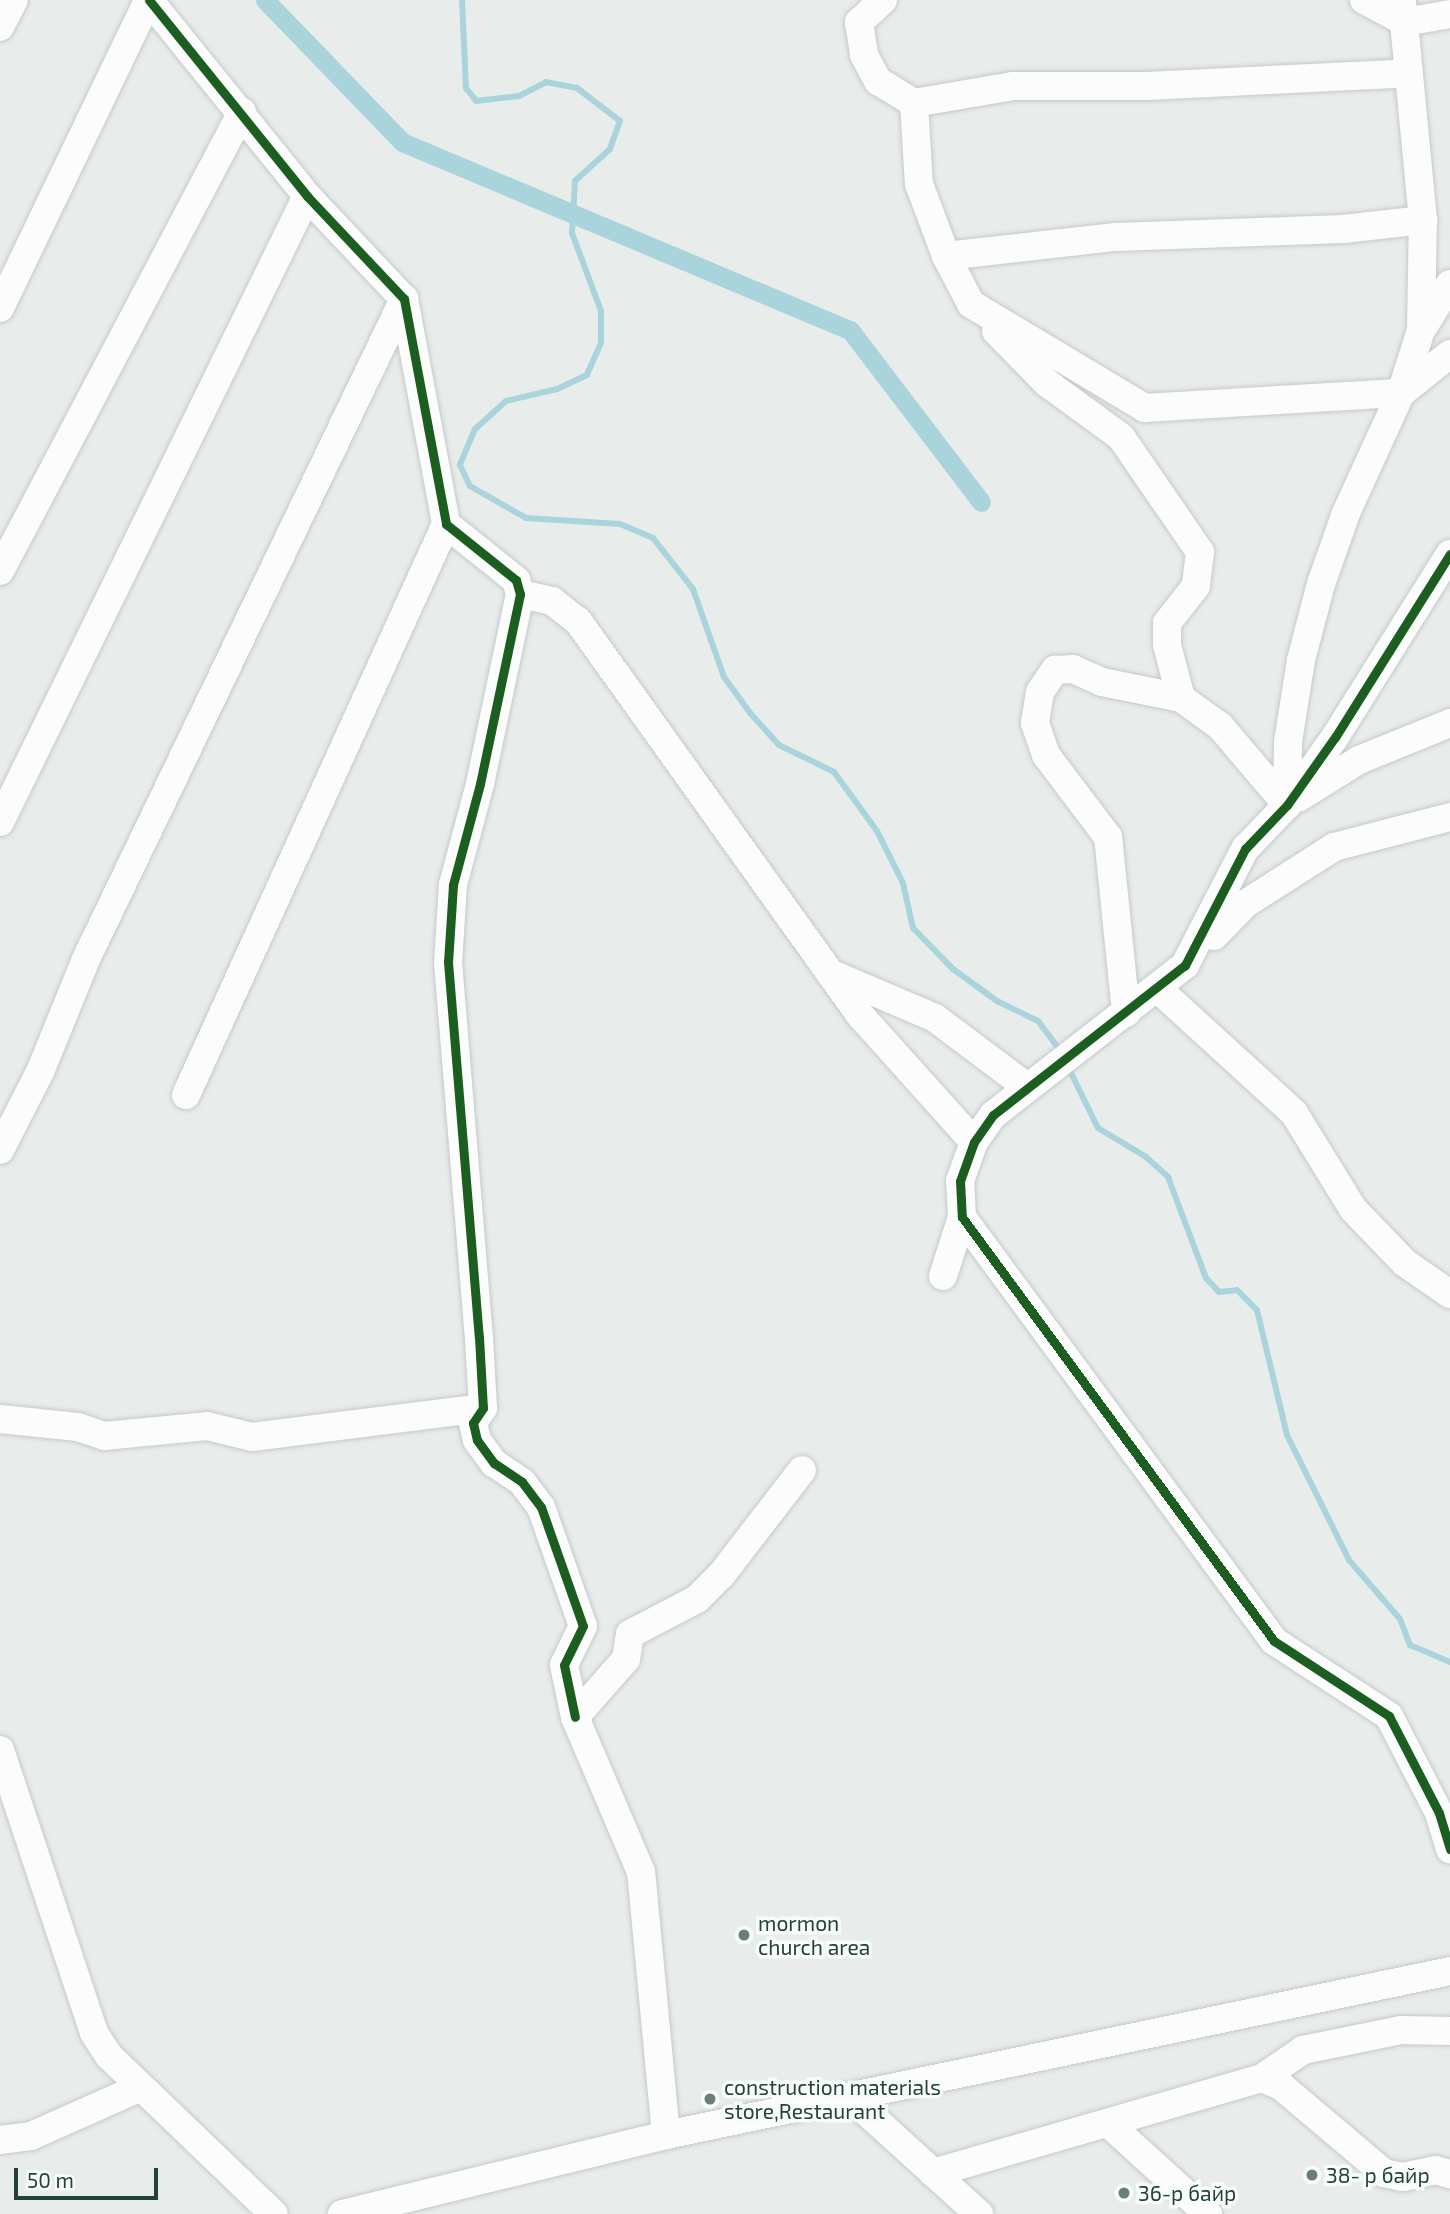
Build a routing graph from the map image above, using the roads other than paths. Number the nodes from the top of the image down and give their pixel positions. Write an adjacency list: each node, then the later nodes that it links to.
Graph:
1 (14, 0): 8 (street)
2 (148, 0): 11 (street); 18 (street)
3 (883, 0): 5 (street)
4 (1364, 0): 6 (street)
5 (856, 11): 10 (street)
6 (1404, 11): 7 (street); 9 (street)
7 (1450, 13)
8 (0, 27)
9 (1409, 73): 10 (street); 13 (street)
10 (914, 103): 14 (street)
11 (242, 111): 12 (street); 24 (street)
12 (307, 196): 16 (street); 30 (street)
13 (1423, 220): 14 (street); 19 (street)
14 (946, 256): 17 (street)
15 (1450, 284): 19 (street)
16 (404, 299): 22 (street); 38 (street)
17 (971, 304): 21 (street); 26 (street)
18 (0, 308)
19 (1421, 330): 21 (street)
20 (1450, 354): 21 (street)
21 (1401, 393): 28 (street)
22 (446, 524): 25 (street); 36 (street)
23 (1450, 554): 28 (street)
24 (0, 571)
25 (520, 594): 32 (street); 42 (street)
26 (1181, 698): 28 (street); 34 (street)
27 (1450, 723): 28 (street)
28 (1287, 805): 31 (street)
29 (1450, 817): 31 (street)
30 (0, 822)
31 (1185, 965): 33 (street)
32 (830, 973): 35 (street); 37 (street)
33 (1157, 988): 34 (street); 41 (street)
34 (1126, 1013): 35 (street)
35 (1032, 1083): 37 (street)
36 (186, 1096)
37 (974, 1142): 39 (street)
38 (0, 1150)
39 (961, 1217): 40 (street); 47 (street)
40 (943, 1276)
41 (1450, 1294)
42 (483, 1408): 43 (street); 45 (street)
43 (0, 1419)
44 (802, 1470): 45 (street)
45 (575, 1717): 54 (street)
46 (0, 1750): 51 (street)
47 (1450, 1849)
48 (1450, 1971): 52 (street)
49 (1450, 2031): 50 (street)
50 (1262, 2078): 53 (street); 57 (street)
51 (141, 2087): 55 (street); 58 (street)
52 (851, 2098): 54 (street); 56 (street)
53 (1109, 2124): 56 (street); 61 (street)
54 (667, 2135): 59 (street)
55 (0, 2140)
56 (933, 2173): 60 (street)
57 (1450, 2174)
58 (274, 2214)
59 (342, 2214)
60 (979, 2214)
61 (1208, 2214)

